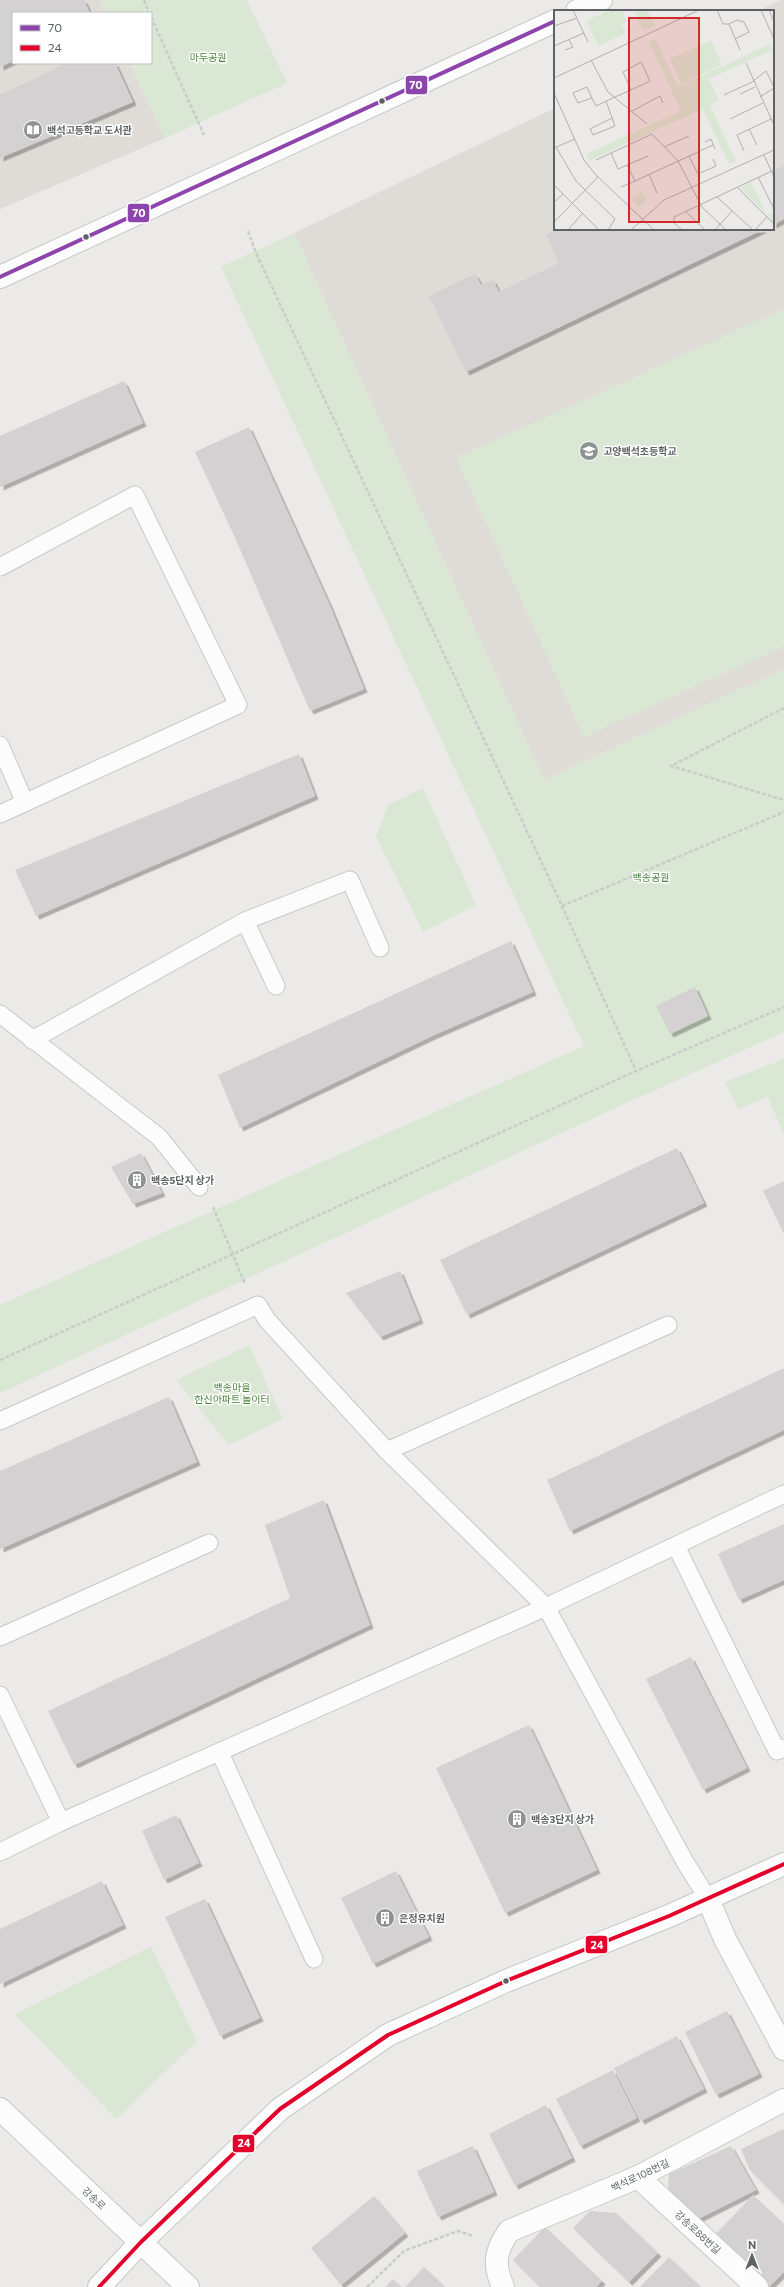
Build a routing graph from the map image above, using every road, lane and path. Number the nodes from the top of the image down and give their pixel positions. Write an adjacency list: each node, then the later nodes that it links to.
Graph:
1 (144, 0): 4 (path)
2 (601, 0): 3 (main road)
3 (579, 10)
4 (149, 12)
5 (152, 19): 7 (path)
6 (554, 21): 9 (main road)
7 (204, 135)
8 (248, 231): 17 (path)
9 (0, 277)
10 (0, 567): 14 (lane)
11 (784, 708): 13 (path)
12 (0, 745): 14 (lane)
13 (784, 800)
14 (25, 803): 16 (lane)
15 (784, 812): 17 (path)
16 (0, 814)
17 (562, 906): 24 (path)
18 (245, 921): 19 (lane); 20 (lane); 23 (lane)
19 (380, 948)
20 (276, 986)
21 (784, 1007): 24 (path)
22 (0, 1014): 23 (lane)
23 (32, 1040): 25 (lane)
24 (636, 1071): 26 (path)
25 (200, 1187): 26 (path)
26 (233, 1255): 27 (path); 29 (path)
27 (258, 1305): 30 (lane); 31 (lane)
28 (668, 1325): 31 (lane)
29 (0, 1360)
30 (0, 1421)
31 (387, 1451): 35 (lane)
32 (784, 1494): 34 (lane)
33 (209, 1543): 36 (lane)
34 (676, 1546): 35 (lane); 38 (lane)
35 (546, 1607): 39 (lane); 43 (lane)
36 (0, 1637)
37 (0, 1695): 40 (lane)
38 (784, 1748)
39 (220, 1753): 40 (lane); 44 (lane)
40 (62, 1822): 41 (lane)
41 (0, 1852)
42 (784, 1864): 43 (main road)
43 (708, 1899): 45 (main road); 49 (main road)
44 (314, 1959)
45 (784, 2049)
46 (784, 2100): 48 (main road, 백석로108번길)
47 (0, 2109): 49 (main road, 강송로)
48 (638, 2178): 50 (main road, 백석로108번길); 55 (main road, 강송로88번길)
49 (141, 2242): 51 (main road); 52 (main road, 강송로)
50 (498, 2246): 53 (path); 54 (main road)
51 (99, 2287)
52 (188, 2287)
53 (367, 2287)
54 (502, 2287)
55 (757, 2287)

